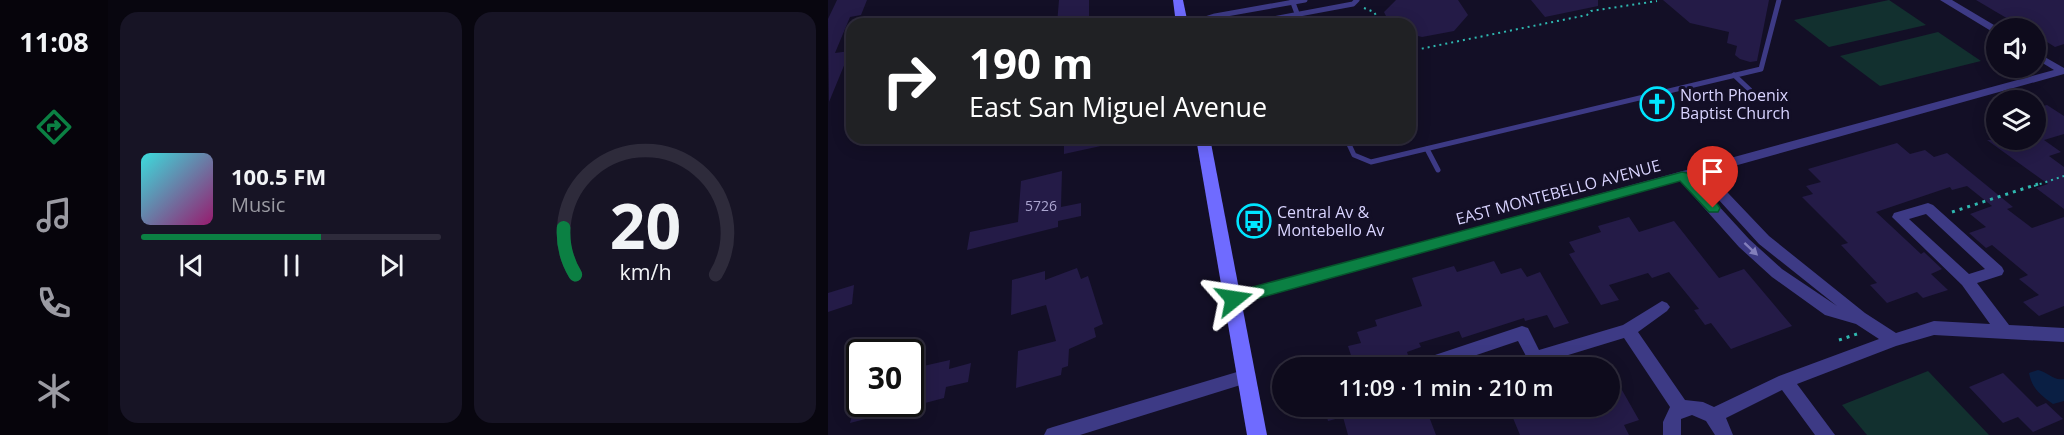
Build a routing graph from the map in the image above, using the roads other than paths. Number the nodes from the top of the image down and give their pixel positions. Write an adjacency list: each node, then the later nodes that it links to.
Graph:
1 (1178, 0): 8 (main road)
2 (1305, 0): 6 (lane)
3 (1357, 0): 7 (lane)
4 (1779, 0): 15 (lane)
5 (1945, 0): 12 (street)
6 (1292, 1): 7 (lane); 9 (lane)
7 (1298, 14): 10 (lane); 11 (lane)
8 (1181, 18)
9 (1209, 18)
10 (1277, 18)
11 (1298, 18)
12 (1986, 26)
13 (2046, 61): 14 (street)
14 (2063, 71): 21 (street, EAST MONTEBELLO AVENUE)
15 (1734, 75): 16 (lane); 19 (lane)
16 (1750, 90)
17 (1204, 144): 24 (main road)
18 (1348, 144): 19 (lane)
19 (1427, 149): 20 (lane)
20 (1438, 170)
21 (1700, 171): 22 (street, EAST MONTEBELLO AVENUE); 26 (street)
22 (1682, 176): 24 (street, EAST MONTEBELLO AVENUE); 26 (street, one-way to 26)
23 (1967, 281): 23 (street); 28 (street)
24 (1234, 299): 34 (main road)
25 (1662, 307): 27 (street)
26 (1860, 318): 30 (street)
27 (1628, 330): 33 (street); 36 (street)
28 (2005, 332): 29 (street); 30 (street)
29 (2064, 335)
30 (1894, 340): 35 (street)
31 (1450, 357): 32 (street)
32 (1531, 357)
33 (1551, 357)
34 (1247, 376): 38 (street); 39 (main road)
35 (1785, 381): 37 (street); 42 (street)
36 (1682, 409): 37 (street); 40 (street)
37 (1713, 416): 41 (street)
38 (1053, 435)
39 (1257, 435)
40 (1672, 435)
41 (1724, 435)
42 (1826, 435)

